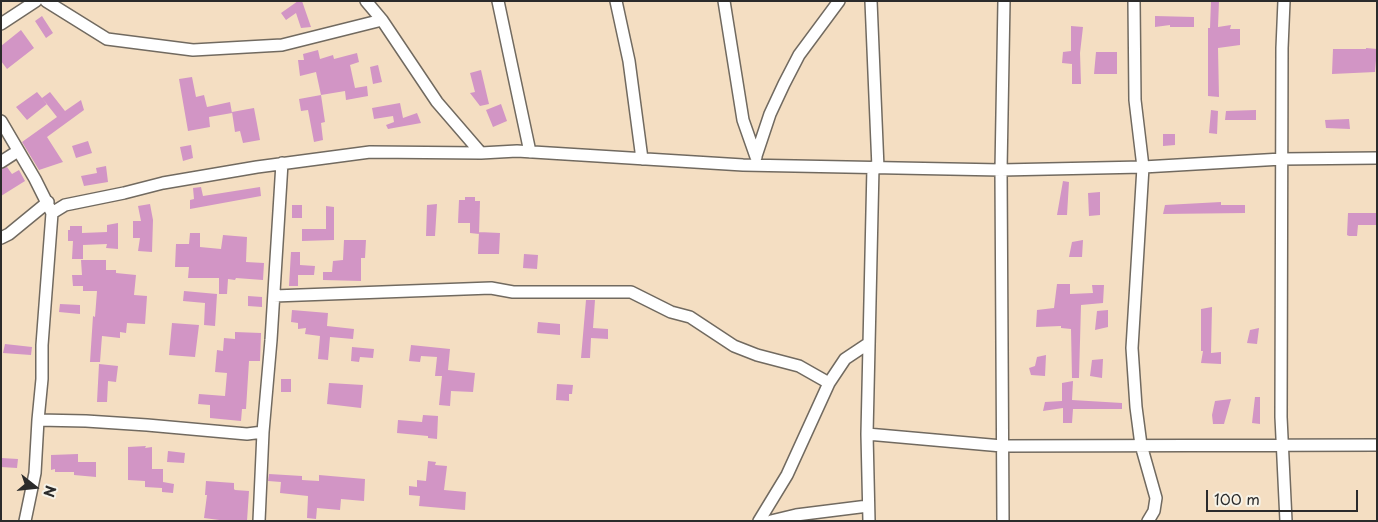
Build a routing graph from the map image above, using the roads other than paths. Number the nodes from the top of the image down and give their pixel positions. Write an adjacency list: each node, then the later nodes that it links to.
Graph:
1 (36, 1): 13 (street)
2 (46, 1): 12 (street)
3 (366, 1): 12 (street)
4 (498, 1): 16 (street)
5 (616, 1): 19 (street)
6 (724, 1): 21 (street)
7 (839, 1): 21 (street)
8 (871, 1): 25 (street)
9 (1004, 1): 26 (street)
10 (1134, 1): 24 (street)
11 (1284, 1): 20 (street)
12 (382, 20): 17 (street)
13 (1, 24)
14 (1, 121): 15 (street)
15 (18, 151): 22 (street); 27 (street)
16 (530, 152): 17 (street); 19 (street)
17 (482, 154): 23 (street)
18 (1377, 158): 20 (street)
19 (642, 159): 21 (street)
20 (1282, 159): 24 (street); 35 (street)
21 (757, 161): 25 (street)
22 (1, 162)
23 (282, 163): 27 (street); 29 (street)
24 (1143, 167): 26 (street); 36 (street)
25 (875, 168): 26 (street); 30 (street)
26 (1001, 170): 38 (street)
27 (50, 208): 28 (street); 32 (street)
28 (1, 238)
29 (274, 296): 31 (street); 33 (street)
30 (869, 343): 31 (street); 34 (street)
31 (829, 383): 42 (street)
32 (38, 420): 33 (street); 40 (street)
33 (263, 432): 41 (street)
34 (868, 434): 38 (street); 39 (street)
35 (1282, 444): 36 (street); 37 (street); 47 (street)
36 (1141, 445): 38 (street); 46 (street)
37 (1377, 445)
38 (1002, 446): 45 (street)
39 (868, 506): 43 (street); 44 (street)
40 (25, 521)
41 (259, 521)
42 (759, 521)
43 (770, 521)
44 (869, 521)
45 (1003, 521)
46 (1148, 521)
47 (1286, 521)

